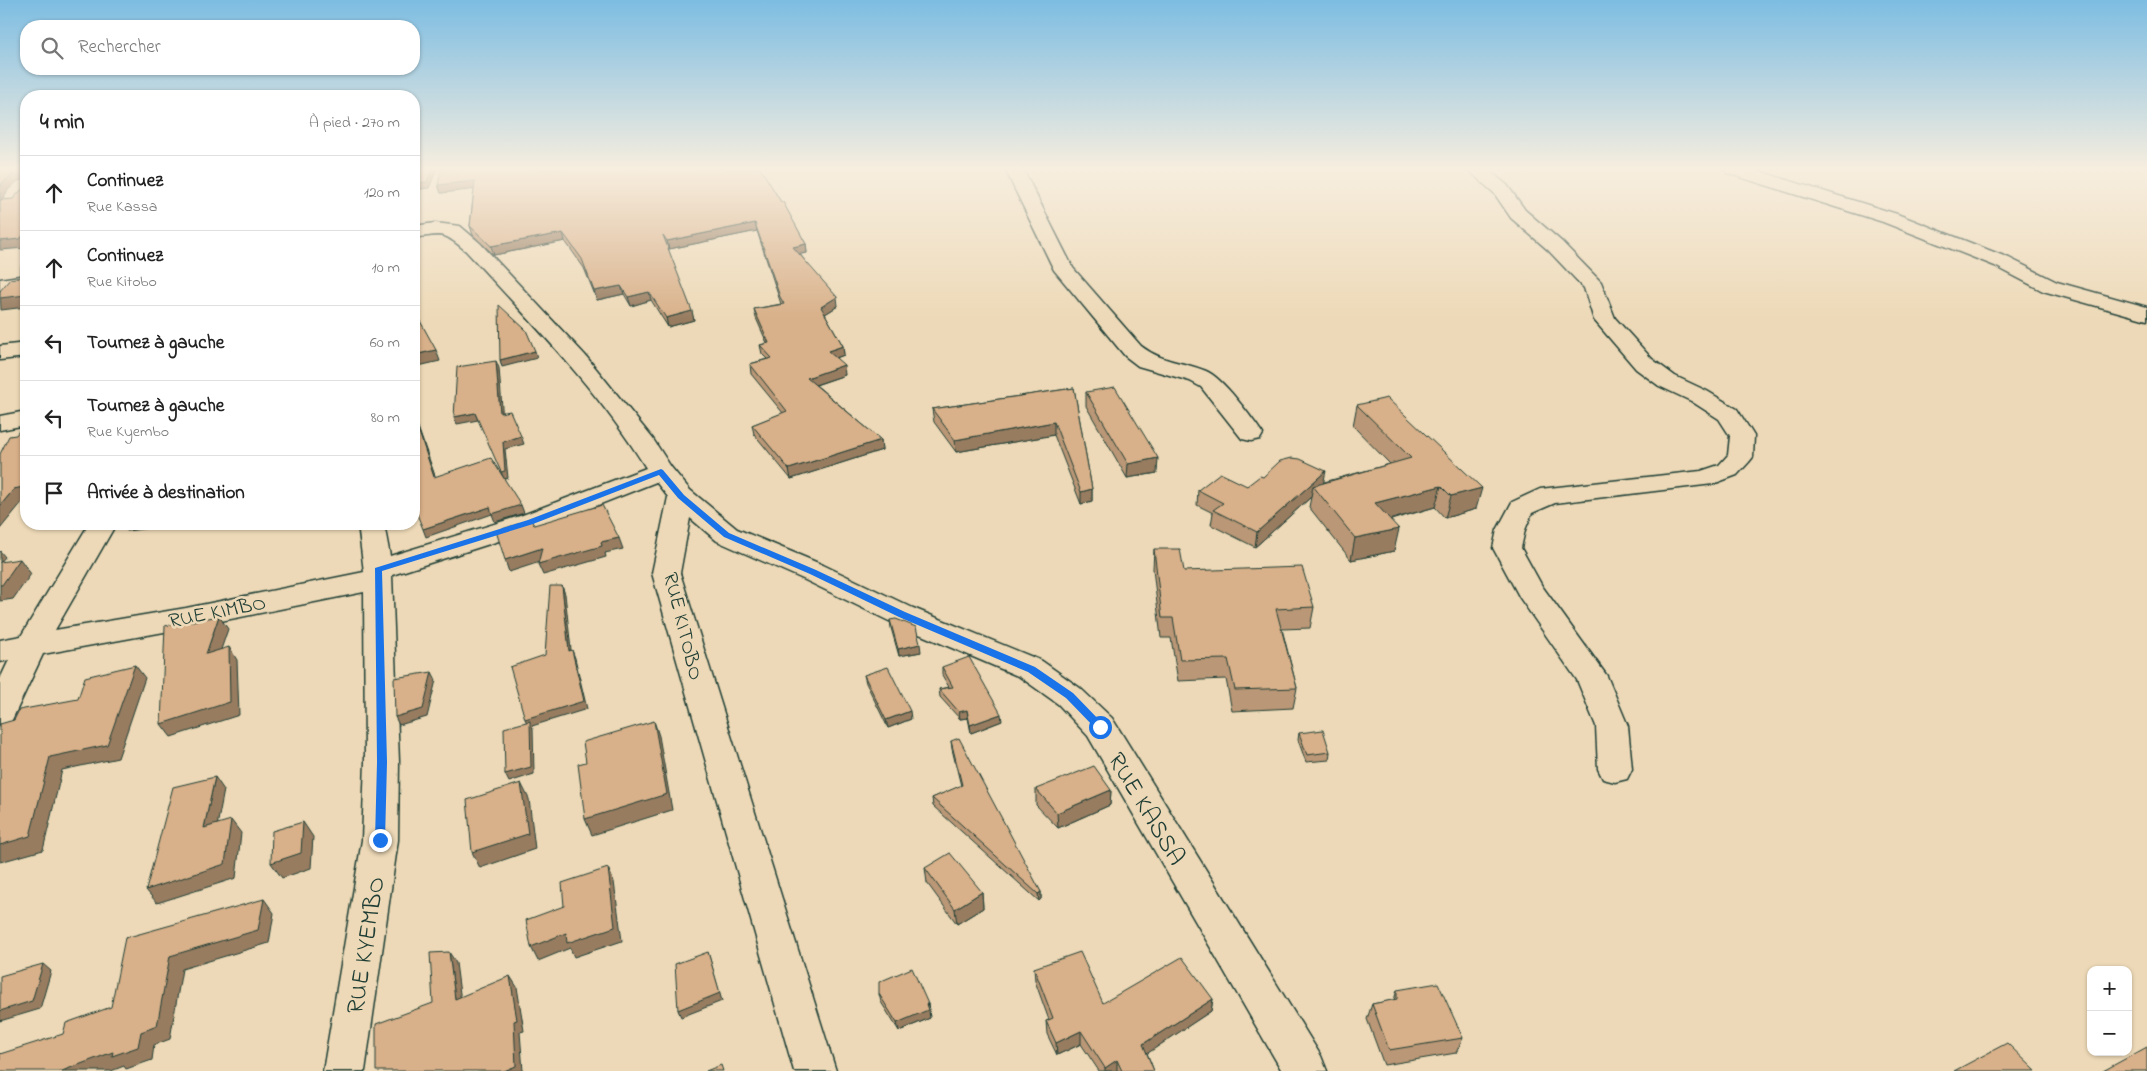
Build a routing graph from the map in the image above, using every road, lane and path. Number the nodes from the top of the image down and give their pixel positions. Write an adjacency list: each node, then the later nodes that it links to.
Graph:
1 (1039, 219): 12 (street)
2 (1524, 219): 21 (street)
3 (1892, 219): 7 (street)
4 (420, 231): 13 (street)
5 (20, 282): 6 (street)
6 (0, 285)
7 (2147, 314)
8 (20, 351): 9 (street)
9 (0, 353)
10 (20, 419): 11 (street)
11 (0, 423)
12 (1251, 434)
13 (661, 471): 14 (street); 17 (street, RUE KIMBO)
14 (681, 496): 23 (street, RUE KITOBO); 24 (street, RUE KASSA)
15 (99, 530): 18 (street)
16 (372, 530): 17 (street)
17 (378, 574): 18 (street, RUE KIMBO); 22 (street, RUE KYEMBO)
18 (31, 646): 19 (street, RUE KIMBO); 20 (street)
19 (0, 651)
20 (0, 714)
21 (1615, 769)
22 (344, 1071)
23 (815, 1071)
24 (1306, 1071)

